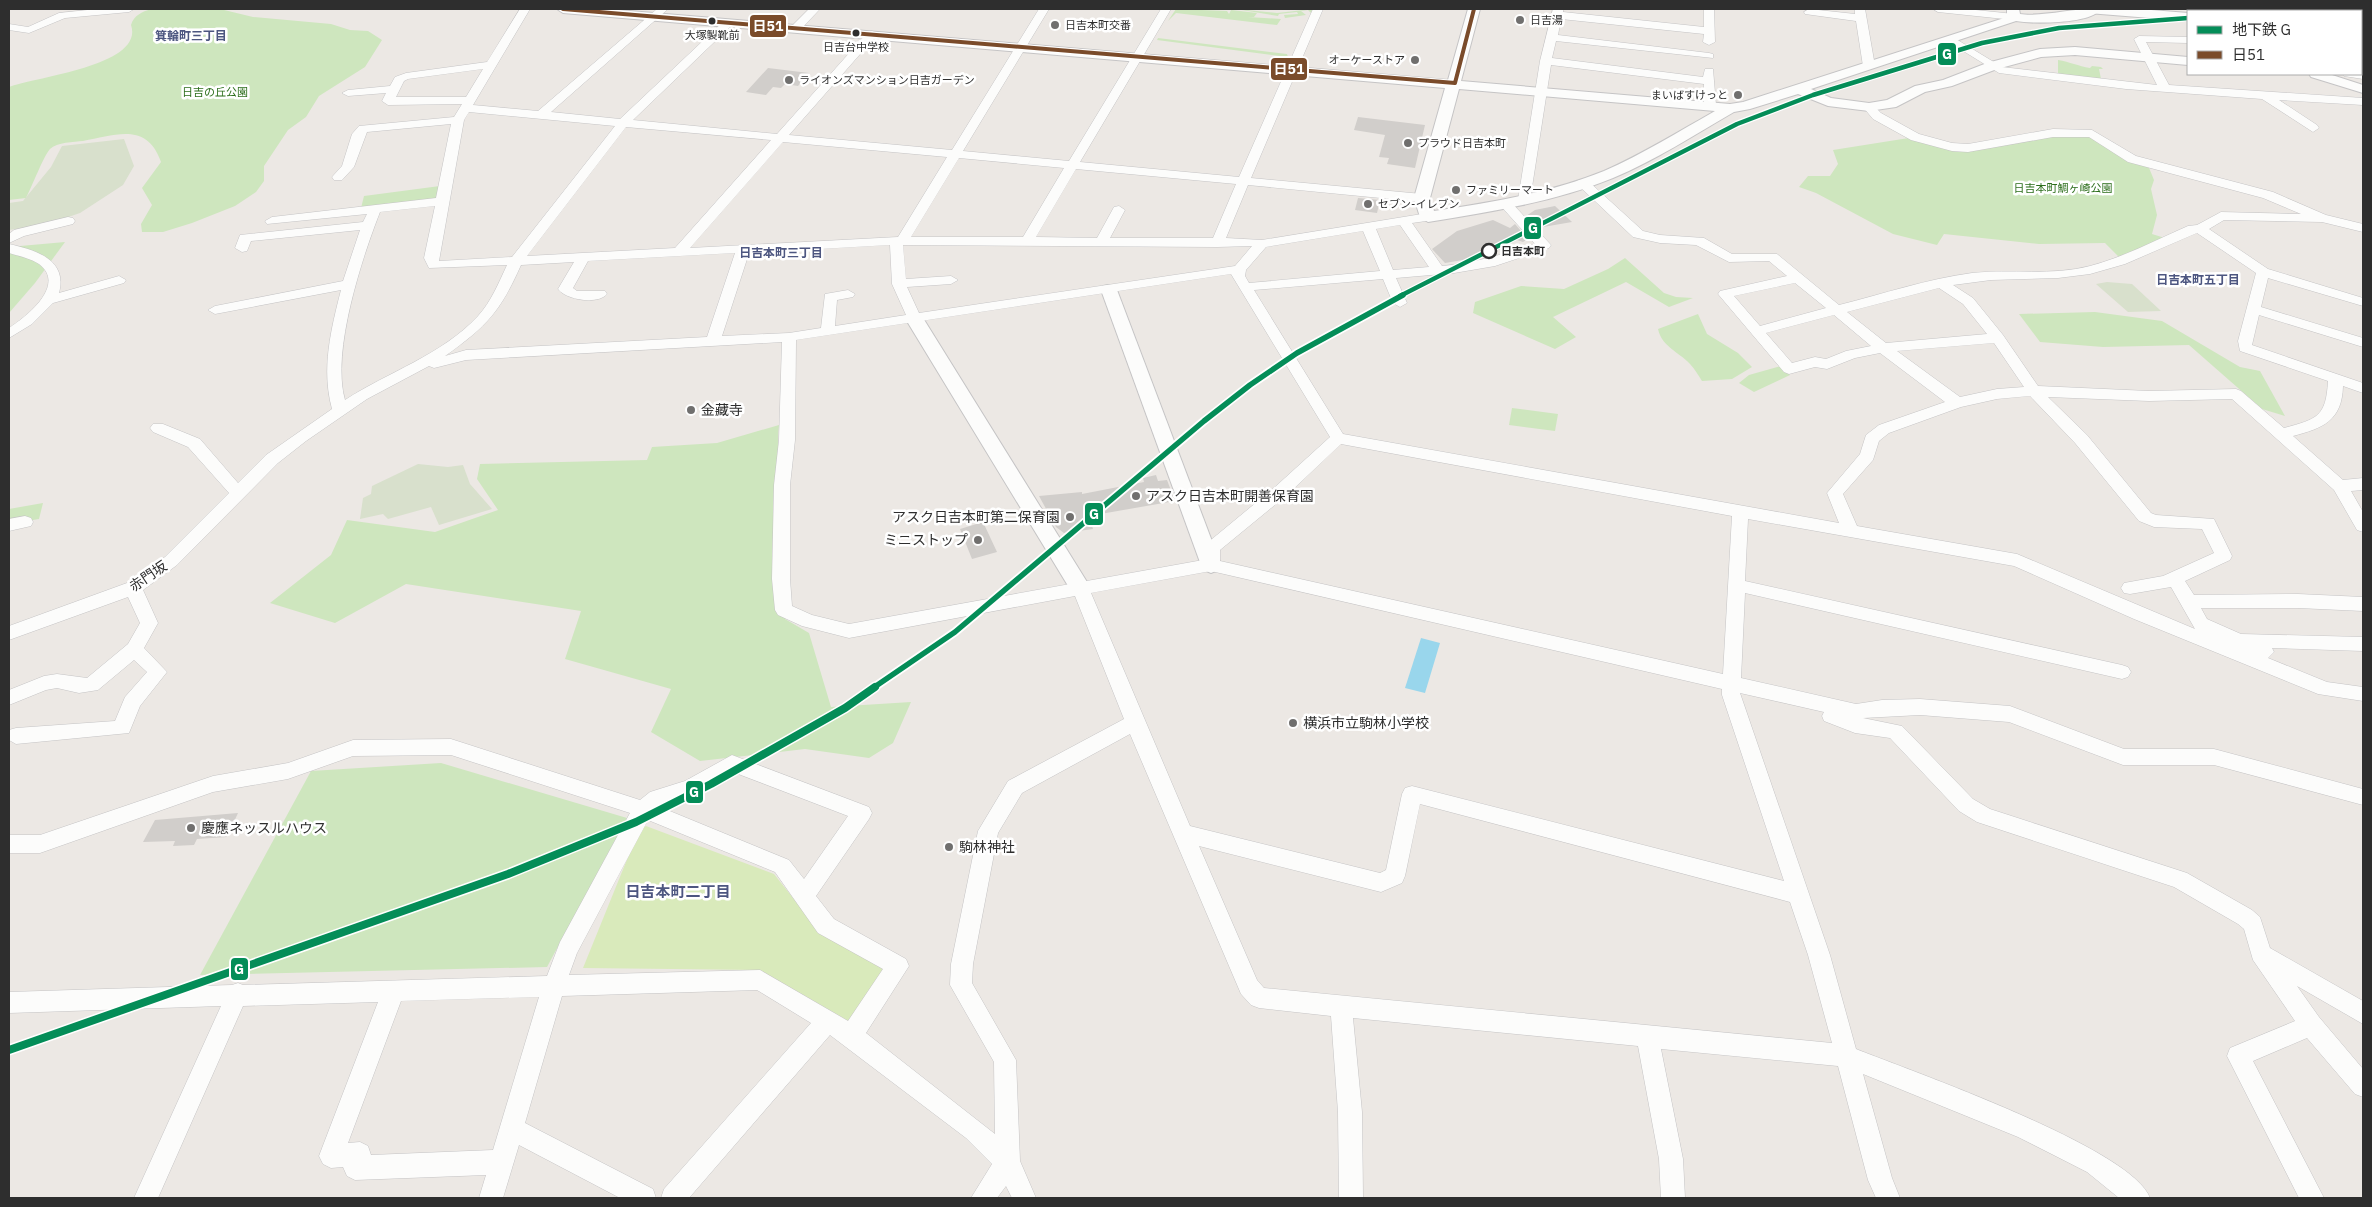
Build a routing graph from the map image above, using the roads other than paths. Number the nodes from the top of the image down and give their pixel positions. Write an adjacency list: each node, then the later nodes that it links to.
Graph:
1 (129, 9): 22 (street)
2 (525, 9): 35 (street)
3 (563, 9): 14 (street)
4 (815, 9): 23 (street)
5 (1044, 9): 29 (street)
6 (1166, 9): 31 (street)
7 (1318, 9): 38 (street)
8 (1474, 9): 41 (street)
9 (1709, 9): 24 (street)
10 (1938, 9): 19 (street)
11 (2091, 9): 17 (main road); 19 (street)
12 (2148, 9): 17 (main road)
13 (2187, 11): 17 (main road)
14 (658, 12): 21 (street); 53 (street)
15 (1557, 12): 24 (street); 26 (street)
16 (1809, 12): 18 (street)
17 (2169, 12): 20 (main road)
18 (1860, 13): 36 (street)
19 (2013, 13): 27 (street)
20 (2187, 17)
21 (728, 22): 23 (street); 55 (street)
22 (9, 26)
23 (796, 28): 25 (street)
24 (1709, 31): 30 (street)
25 (872, 34): 29 (street); 57 (street)
26 (1551, 37): 30 (street); 33 (street)
27 (1951, 39): 36 (street); 37 (street)
28 (2187, 40): 32 (street)
29 (1021, 47): 31 (street); 58 (street)
30 (1709, 56): 40 (street)
31 (1137, 57): 38 (street); 59 (street)
32 (2150, 57): 34 (street); 37 (street); 44 (street)
33 (1546, 61): 40 (street); 45 (street)
34 (2187, 61)
35 (491, 65): 43 (street); 49 (street)
36 (1869, 66): 42 (street)
37 (1992, 66): 44 (street); 51 (street)
38 (1292, 69): 41 (street); 61 (street)
39 (2318, 75): 48 (street)
40 (1709, 81): 50 (street)
41 (1454, 83): 45 (street); 63 (street)
42 (1799, 88): 51 (street); 52 (street)
43 (393, 89): 46 (street); 49 (street)
44 (2165, 89): 47 (street)
45 (1544, 91): 50 (street); 64 (street)
46 (348, 93)
47 (2264, 95): 48 (street); 56 (street)
48 (2362, 100)
49 (468, 104): 53 (street); 54 (street)
50 (1710, 105): 52 (street)
51 (1868, 107): 70 (street)
52 (1730, 108): 62 (street)
53 (541, 115): 55 (street)
54 (458, 120): 60 (street); 65 (street)
55 (623, 123): 57 (street); 89 (street)
56 (2313, 128)
57 (781, 138): 58 (street); 87 (street)
58 (955, 155): 59 (street); 79 (street)
59 (1073, 165): 61 (street); 80 (street)
60 (338, 177)
61 (1244, 181): 63 (street); 82 (street)
62 (1583, 184): 64 (street); 94 (street)
63 (1422, 198): 69 (street)
64 (1524, 200): 66 (street)
65 (442, 201): 67 (street); 89 (street)
66 (1505, 204): 69 (street); 91 (street)
67 (376, 209): 72 (street); 74 (street)
68 (1119, 210): 81 (street)
69 (1428, 217): 73 (street)
70 (2322, 218): 76 (street); 77 (street)
71 (68, 221): 78 (street)
72 (272, 221)
73 (1404, 221): 75 (street); 91 (street)
74 (368, 225): 85 (street); 98 (street)
75 (1368, 227): 83 (street); 93 (street)
76 (2363, 228)
77 (2200, 229): 92 (street); 97 (street)
78 (9, 239)
79 (899, 241): 80 (street); 86 (street); 99 (street)
80 (1027, 241): 81 (street)
81 (1102, 241): 82 (street)
82 (1217, 243): 83 (street)
83 (1262, 244): 90 (street)
84 (9, 248): 104 (street)
85 (242, 248)
86 (744, 249): 87 (street); 116 (street)
87 (678, 253): 88 (street)
88 (583, 258): 89 (street); 102 (street)
89 (515, 262): 119 (street)
90 (1239, 269): 100 (street); 101 (street)
91 (1438, 270): 93 (street)
92 (2263, 272): 105 (street); 107 (street)
93 (1388, 275): 100 (street); 106 (street)
94 (1798, 278): 109 (street); 112 (street)
95 (119, 280): 104 (street)
96 (951, 280): 99 (street)
97 (1941, 283): 109 (street); 115 (street)
98 (351, 284): 108 (street); 124 (street)
99 (899, 284): 110 (street)
100 (1245, 287): 127 (street)
101 (1108, 290): 110 (street); 136 (street)
102 (600, 294)
103 (848, 294): 111 (street)
104 (48, 300): 113 (street)
105 (2363, 302)
106 (1400, 303)
107 (2253, 309): 117 (street); 120 (street)
108 (215, 310)
109 (1837, 311): 112 (street); 118 (street)
110 (914, 318): 111 (street); 140 (street)
111 (828, 331): 114 (street)
112 (1756, 331): 118 (street)
113 (9, 334)
114 (790, 337): 116 (street); 140 (street)
115 (1998, 338): 118 (street); 122 (street)
116 (713, 341): 119 (street)
117 (2363, 343)
118 (1882, 348): 123 (street)
119 (416, 368): 124 (street, 赤門坂)
120 (2336, 379): 121 (street); 126 (street)
121 (2363, 388)
122 (2034, 391): 123 (street); 126 (street); 137 (street)
123 (1956, 403): 135 (street)
124 (340, 410): 130 (street, 赤門坂)
125 (158, 428): 130 (street)
126 (2280, 434): 129 (street)
127 (1338, 438): 131 (street); 136 (street)
128 (2363, 484): 129 (street)
129 (2340, 486): 134 (street)
130 (238, 493): 139 (street, 赤門坂)
131 (1740, 512): 135 (street); 138 (street)
132 (26, 522): 133 (street)
133 (9, 525)
134 (2363, 526)
135 (1851, 532): 150 (street)
136 (1211, 566): 140 (street); 149 (street)
137 (2175, 578): 141 (street); 142 (street)
138 (1736, 585): 148 (street); 149 (street)
139 (133, 588): 144 (street, 赤門坂); 147 (street)
140 (1080, 588): 153 (street)
141 (2130, 588)
142 (2190, 602): 143 (street); 145 (street)
143 (2363, 604)
144 (9, 634)
145 (2238, 640): 146 (street); 150 (street)
146 (2363, 644)
147 (134, 650): 152 (street); 154 (street)
148 (2122, 672)
149 (1732, 686): 151 (street); 159 (street)
150 (2360, 694)
151 (1787, 697): 155 (street); 161 (street)
152 (9, 698)
153 (1135, 722): 157 (street); 176 (street)
154 (16, 736)
155 (2363, 796)
156 (643, 809): 158 (street); 160 (street); 160 (street); 162 (street)
157 (1185, 834): 159 (street); 166 (street)
158 (9, 844)
159 (1797, 894): 172 (street)
160 (804, 896): 170 (street)
161 (2261, 953): 167 (street); 169 (street)
162 (554, 985): 163 (street); 168 (street); 174 (street)
163 (394, 989): 164 (street); 175 (street)
164 (238, 993): 165 (street); 177 (street)
165 (9, 1002)
166 (1341, 1006): 171 (street); 183 (street)
167 (2363, 1013)
168 (829, 1020): 170 (street); 180 (street)
169 (2311, 1025): 173 (street); 187 (street)
170 (851, 1035): 176 (street)
171 (1647, 1036): 172 (street); 184 (street)
172 (1846, 1056): 185 (street); 186 (street)
173 (2363, 1086)
174 (511, 1128): 175 (street); 179 (street)
175 (501, 1162): 178 (street)
176 (1008, 1162): 181 (street); 182 (street)
177 (146, 1198)
178 (491, 1198)
179 (644, 1198)
180 (673, 1198)
181 (983, 1198)
182 (1024, 1198)
183 (1351, 1198)
184 (1673, 1198)
185 (1888, 1198)
186 (2138, 1198)
187 (2312, 1198)

